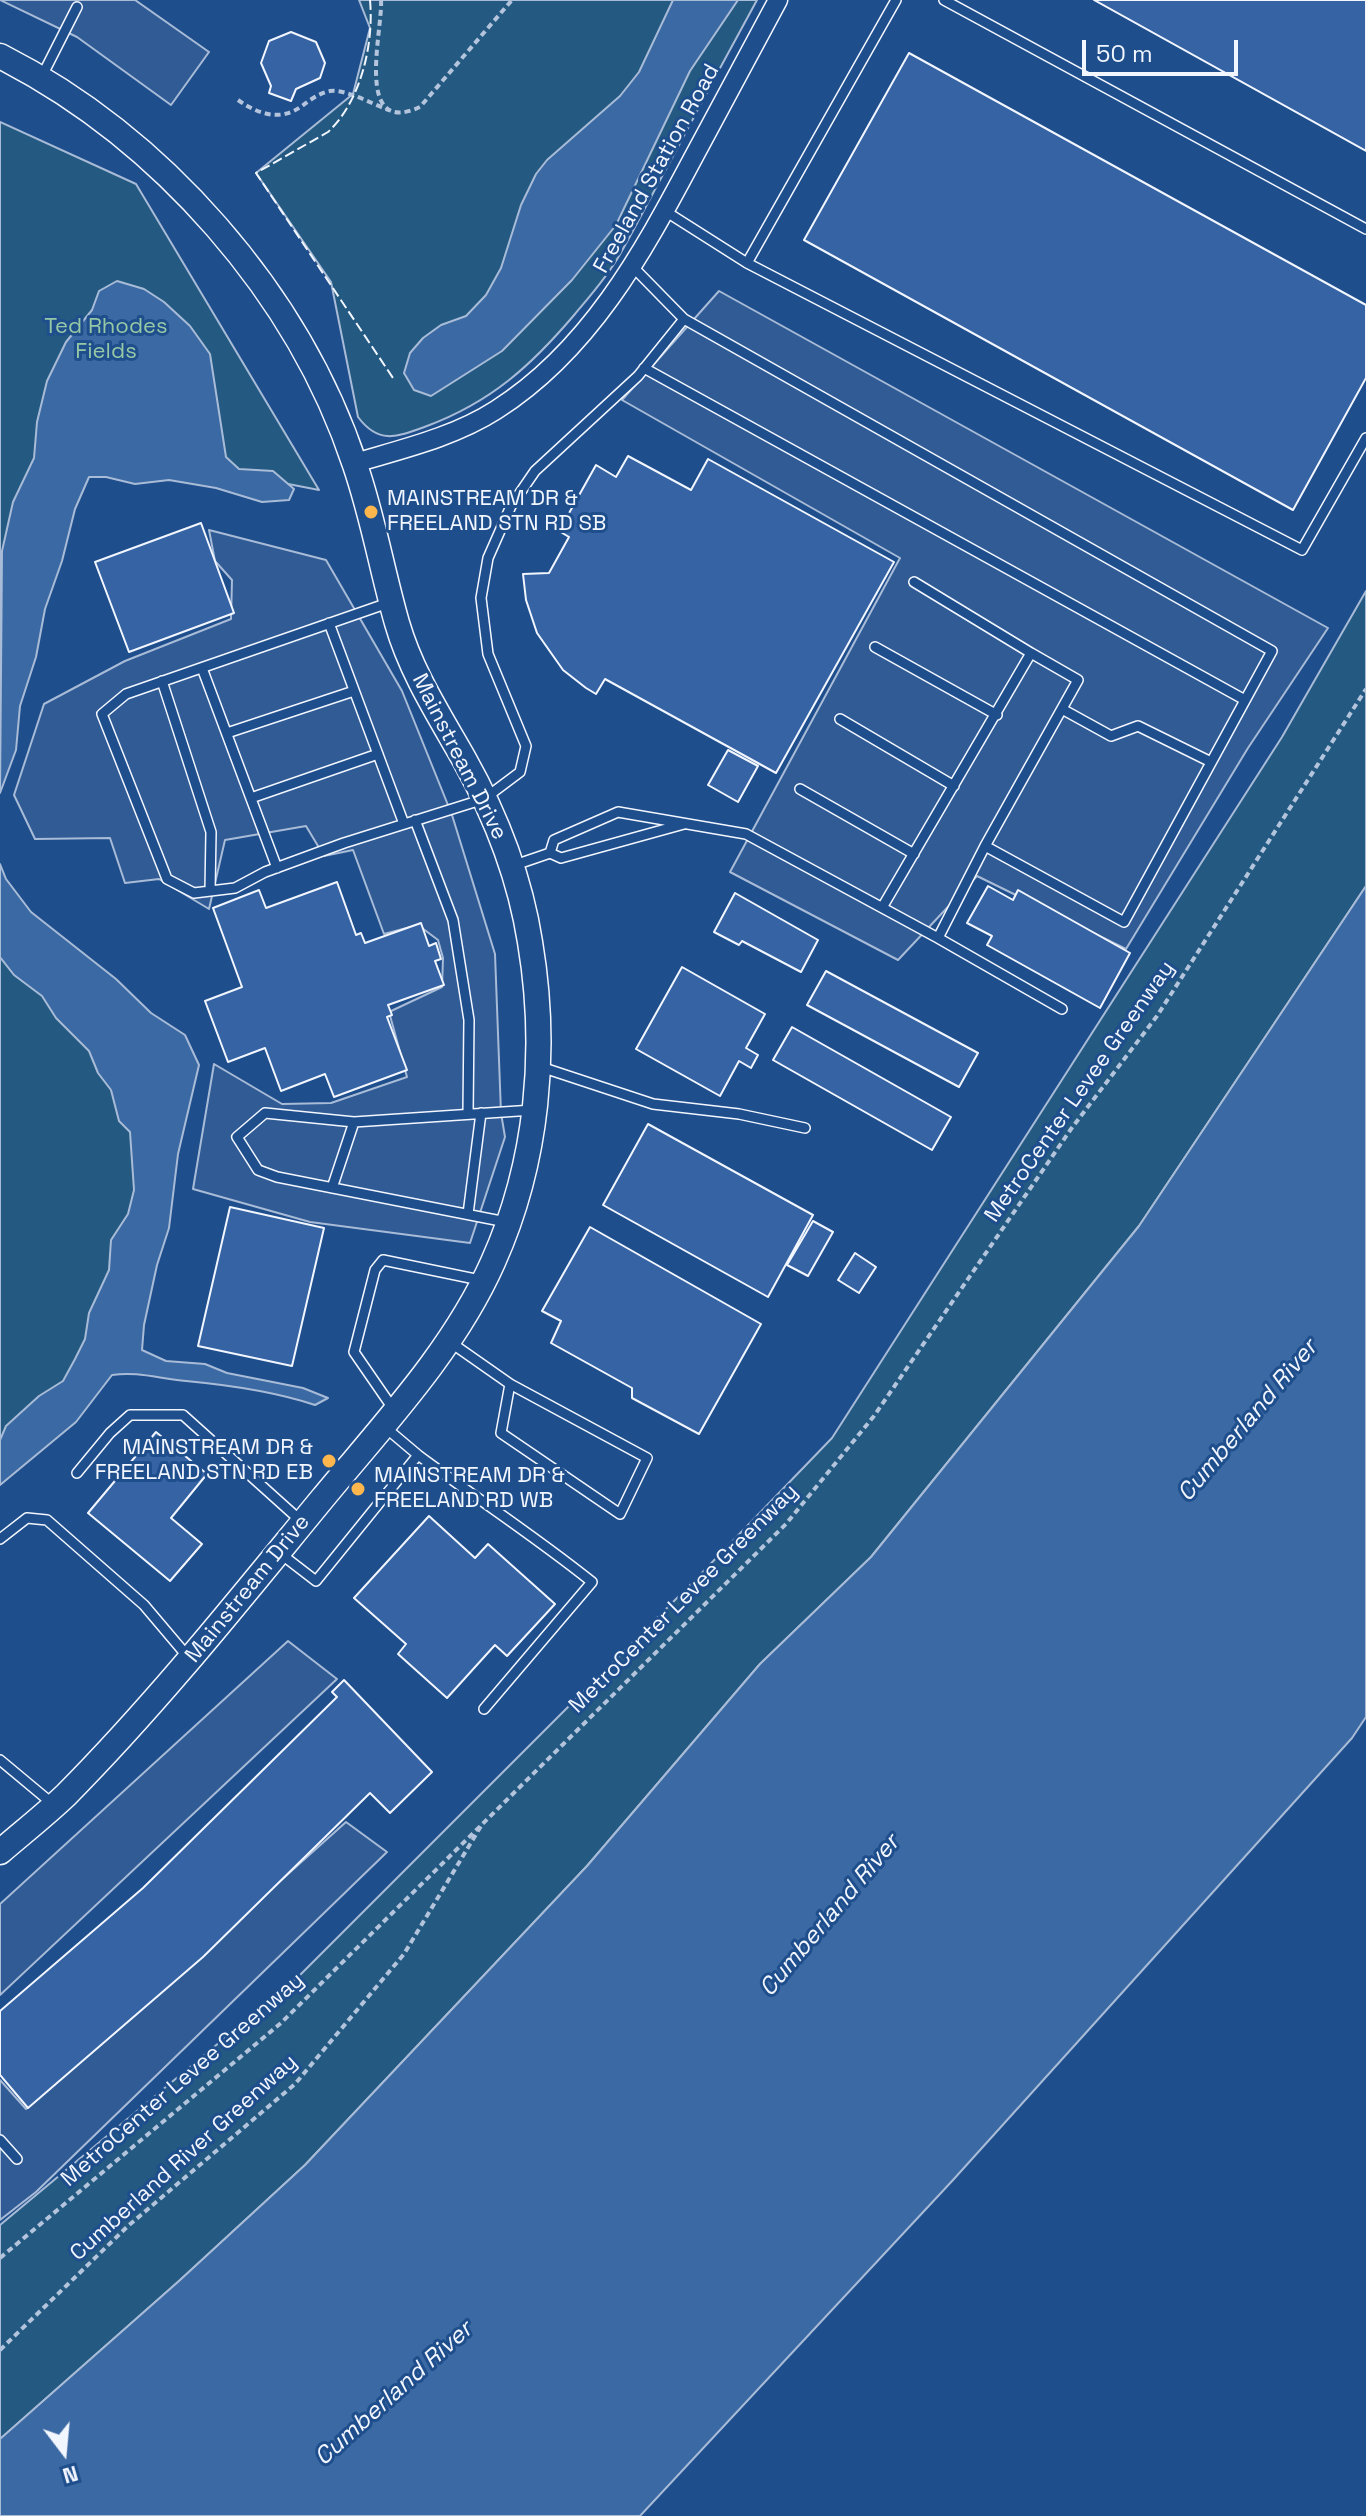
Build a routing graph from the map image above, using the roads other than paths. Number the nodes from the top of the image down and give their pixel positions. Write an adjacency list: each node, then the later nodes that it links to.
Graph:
1 (778, 0): 7 (street, Freeland Station Road)
2 (896, 0): 9 (lane)
3 (944, 0): 8 (lane)
4 (77, 7): 6 (lane)
5 (0, 56): 6 (street, Mainstream Drive)
6 (41, 78): 14 (street, Mainstream Drive)
7 (665, 211): 9 (lane); 10 (street, Freeland Station Road)
8 (1366, 229)
9 (747, 263): 13 (lane)
10 (633, 267): 11 (lane); 14 (street, Freeland Station Road)
11 (684, 319): 12 (lane); 23 (lane)
12 (644, 368): 23 (lane); 33 (lane)
13 (1366, 438)
14 (355, 463): 16 (street, Mainstream Drive)
15 (914, 582): 19 (lane)
16 (391, 602): 17 (lane); 33 (street, Mainstream Drive)
17 (329, 623): 20 (lane); 22 (lane)
18 (875, 647): 25 (lane)
19 (1031, 653): 24 (lane); 25 (lane)
20 (202, 668): 21 (lane); 27 (lane)
21 (162, 681): 42 (lane); 42 (lane)
22 (354, 691): 27 (lane); 28 (lane)
23 (1245, 700): 29 (lane)
24 (1062, 709): 29 (lane); 37 (lane)
25 (997, 715): 30 (lane)
26 (840, 719): 30 (lane)
27 (227, 733): 32 (lane)
28 (378, 754): 32 (lane); 35 (lane)
29 (1211, 762): 37 (lane)
30 (954, 786): 39 (lane)
31 (800, 789): 39 (lane)
32 (251, 798): 41 (lane)
33 (484, 799): 34 (lane); 40 (street, Mainstream Drive)
34 (415, 820): 35 (lane); 48 (lane)
35 (404, 824): 41 (lane)
36 (684, 824): 38 (lane); 38 (lane); 43 (lane)
37 (985, 846): 44 (lane)
38 (550, 853): 40 (lane)
39 (914, 854): 43 (lane)
40 (512, 866): 46 (street, Mainstream Drive)
41 (277, 868): 42 (lane)
42 (210, 891)
43 (883, 906): 44 (lane)
44 (938, 938): 45 (lane)
45 (1062, 1009)
46 (538, 1066): 47 (street, Mainstream Drive); 51 (lane)
47 (534, 1110): 49 (lane); 54 (street, Mainstream Drive)
48 (468, 1113): 49 (lane); 50 (lane)
49 (481, 1113): 53 (lane)
50 (354, 1122): 52 (lane); 52 (lane)
51 (805, 1128)
52 (332, 1188): 53 (lane)
53 (468, 1214): 54 (lane)
54 (509, 1223): 55 (street, Mainstream Drive)
55 (483, 1281): 56 (street, Mainstream Drive); 58 (lane)
56 (448, 1340): 57 (lane); 58 (street, Mainstream Drive)
57 (510, 1384): 57 (lane)
58 (388, 1417): 59 (lane); 61 (street, Mainstream Drive)
59 (418, 1455): 63 (lane); 65 (lane)
60 (77, 1473): 61 (lane)
61 (302, 1522): 63 (street, Mainstream Drive)
62 (0, 1539): 64 (lane)
63 (278, 1552): 64 (street, Mainstream Drive)
64 (191, 1660): 67 (street, Mainstream Drive)
65 (484, 1709)
66 (0, 1760): 67 (lane)
67 (54, 1805): 68 (street, Mainstream Drive)
68 (0, 1852)
69 (0, 2140): 70 (lane)
70 (17, 2159)

